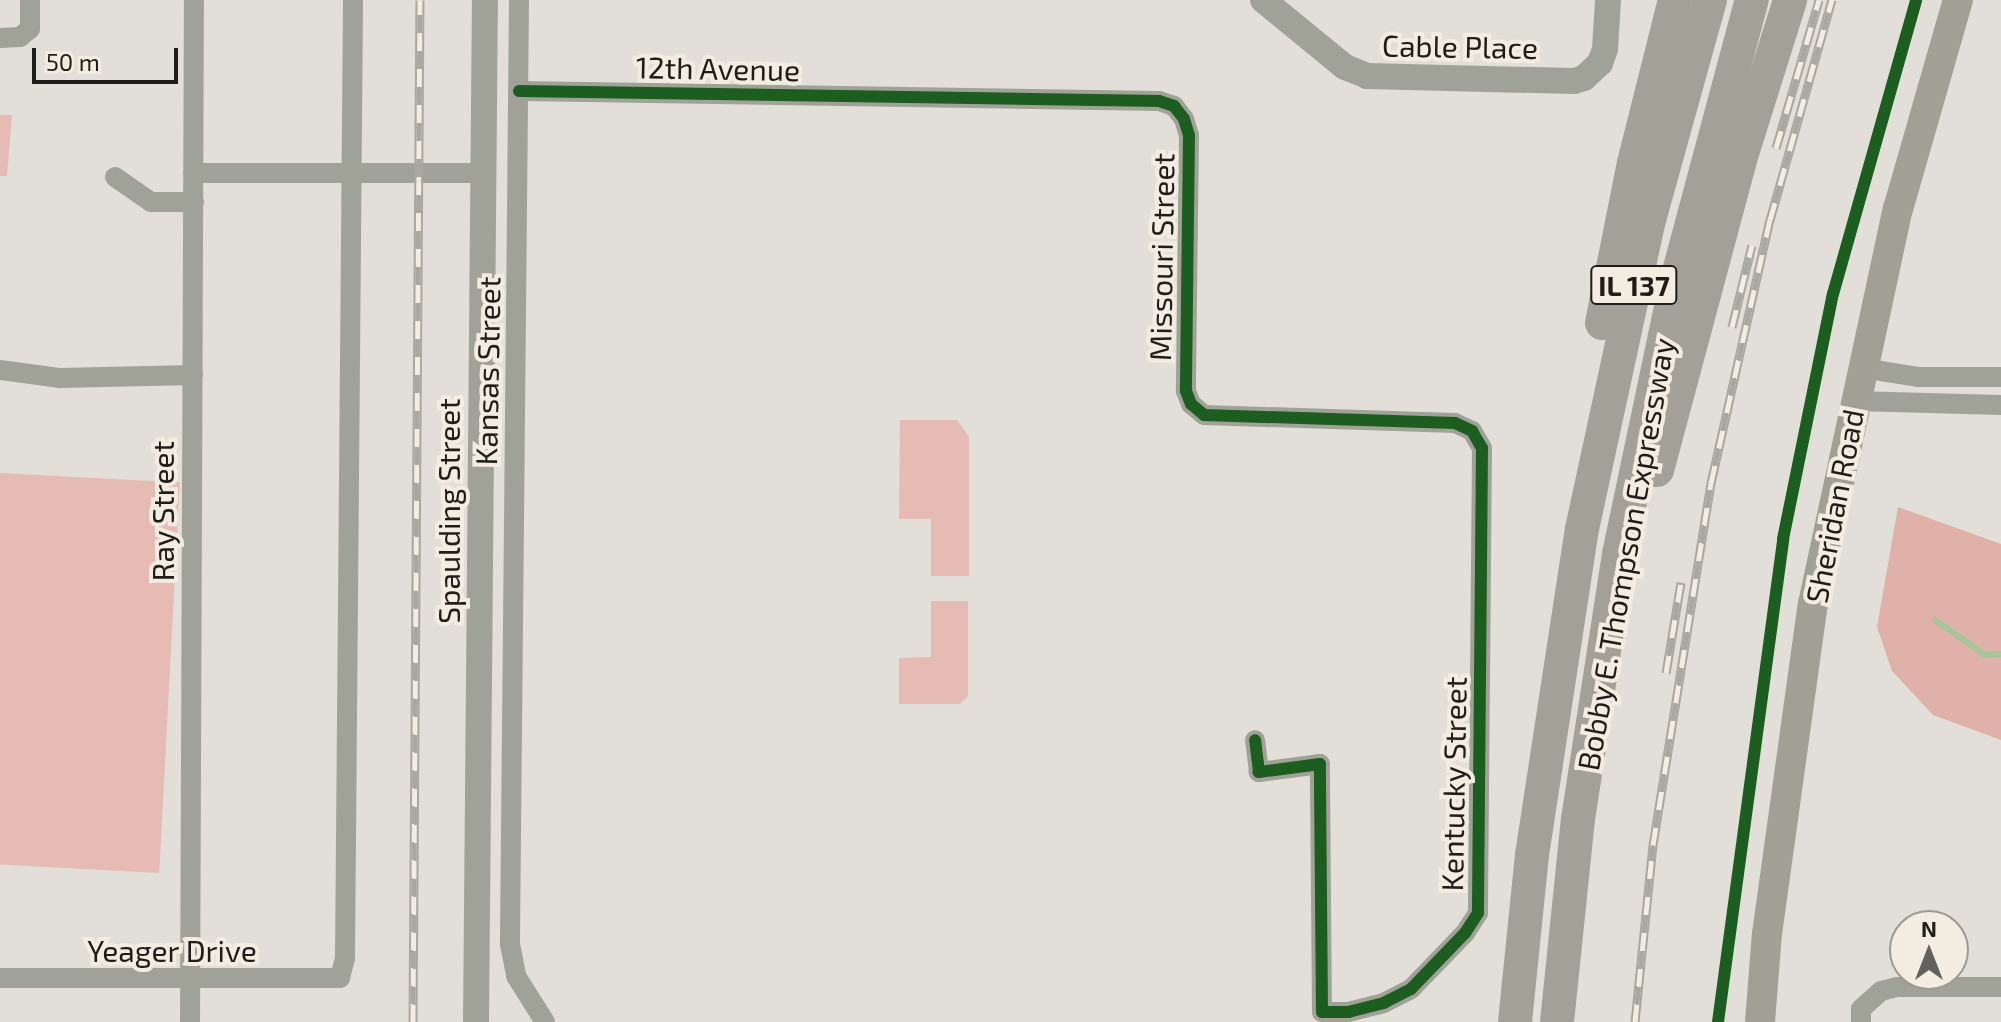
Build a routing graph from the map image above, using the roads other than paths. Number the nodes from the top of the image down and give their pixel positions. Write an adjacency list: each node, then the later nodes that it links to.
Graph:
1 (30, 0): 13 (street)
2 (194, 0): 16 (street, Ray Street)
3 (353, 0): 17 (street)
4 (485, 0): 18 (street, Spaulding Street)
5 (519, 0): 14 (street, Kansas Street)
6 (1675, 0): 29 (highway)
7 (1710, 0): 29 (highway, Bobby E. Thompson Expressway / IL 137)
8 (1752, 0): 28 (highway, Bobby E. Thompson Expressway / IL 137)
9 (1790, 0): 28 (highway)
10 (1958, 0): 21 (main road, Sheridan Road)
11 (1608, 5): 12 (street, Cable Place)
12 (1271, 7)
13 (0, 38)
14 (519, 91): 15 (street, 12th Avenue); 36 (street, Kansas Street)
15 (917, 98): 27 (street, Missouri Street)
16 (193, 173): 17 (street); 20 (street, Ray Street)
17 (352, 173): 18 (street); 32 (street, Yeager Drive)
18 (483, 173): 35 (street, Spaulding Street)
19 (115, 177): 20 (street)
20 (194, 202): 23 (street, Ray Street)
21 (1862, 368): 24 (street); 25 (main road, Sheridan Road)
22 (0, 370): 23 (street)
23 (193, 375): 32 (street, Ray Street)
24 (2001, 377)
25 (1855, 401): 26 (street); 39 (main road, Sheridan Road)
26 (2001, 405)
27 (1404, 422): 30 (street, Kentucky Street)
28 (1619, 554): 38 (highway, Bobby E. Thompson Expressway / IL 137)
29 (1574, 573): 37 (highway, Bobby E. Thompson Expressway / IL 137)
30 (1255, 740)
31 (0, 978): 32 (street, Yeager Drive)
32 (190, 980): 34 (street, Ray Street)
33 (2001, 987): 40 (street)
34 (190, 1022)
35 (476, 1022)
36 (545, 1022)
37 (1515, 1022)
38 (1557, 1022)
39 (1760, 1022)
40 (1861, 1022)

